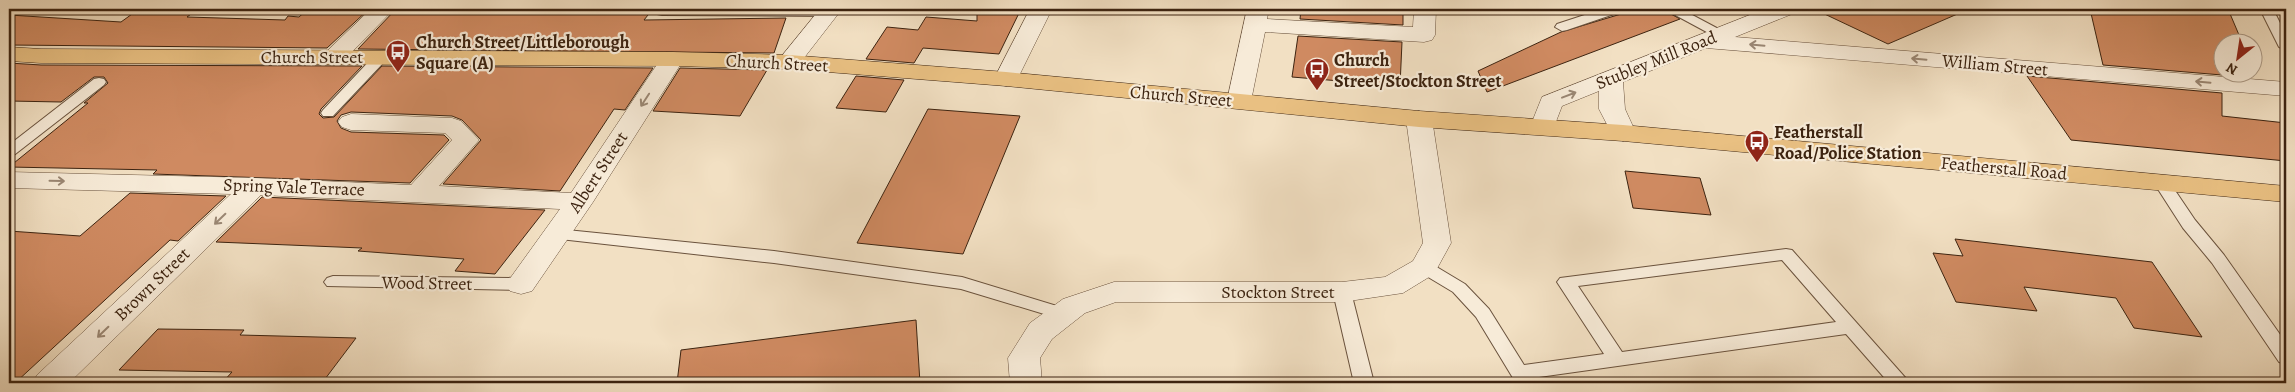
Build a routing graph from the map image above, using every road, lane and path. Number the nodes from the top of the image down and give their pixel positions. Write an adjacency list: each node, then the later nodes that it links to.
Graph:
1 (383, 9): 15 (street)
2 (1041, 9): 19 (street)
3 (1425, 9): 10 (street)
4 (1615, 9): 11 (lane)
5 (1670, 9): 12 (lane)
6 (1784, 9): 12 (street, Stubley Mill Road)
7 (2266, 9): 13 (lane)
8 (830, 10): 9 (lane); 18 (street)
9 (662, 11)
10 (1256, 17): 23 (street)
11 (1562, 27)
12 (1712, 38): 20 (street, Stubley Mill Road); 22 (street, William Street, one-way to 12)
13 (2286, 47)
14 (9, 54): 15 (highway, Church Street)
15 (334, 57): 16 (highway, Church Street)
16 (380, 58): 17 (highway, Church Street); 24 (lane)
17 (672, 59): 18 (highway, Church Street); 34 (street, Albert Street, one-way to 34)
18 (789, 62): 19 (highway, Church Street)
19 (1006, 79): 23 (highway, Church Street)
20 (1611, 79): 26 (street, Stubley Mill Road, one-way to 20); 27 (street)
21 (99, 82): 28 (lane)
22 (2286, 89)
23 (1239, 101): 25 (highway, Church Street)
24 (340, 117): 32 (street)
25 (1419, 119): 26 (highway, Church Street); 36 (street)
26 (1543, 127): 27 (highway, Featherstall Road)
27 (1623, 132): 30 (highway, Featherstall Road)
28 (9, 152)
29 (9, 180): 31 (street, Spring Vale Terrace, one-way to 31)
30 (2162, 183): 33 (highway, Featherstall Road); 42 (lane)
31 (255, 186): 32 (street, Spring Vale Terrace); 45 (street, Brown Street, one-way to 45)
32 (419, 192): 34 (street, Spring Vale Terrace)
33 (2286, 194)
34 (579, 202): 35 (street, Albert Street)
35 (557, 234): 38 (street, Albert Street); 40 (lane)
36 (1424, 267): 39 (street, Stockton Street); 44 (lane)
37 (332, 282): 38 (lane, Wood Street)
38 (521, 284)
39 (1342, 292): 40 (street, Stockton Street); 47 (lane)
40 (1064, 314): 46 (street, Stockton Street)
41 (1849, 327): 43 (lane); 43 (lane); 48 (lane)
42 (2286, 357)
43 (1618, 359): 44 (lane)
44 (1522, 378)
45 (49, 383)
46 (1026, 383)
47 (1364, 383)
48 (1900, 383)

